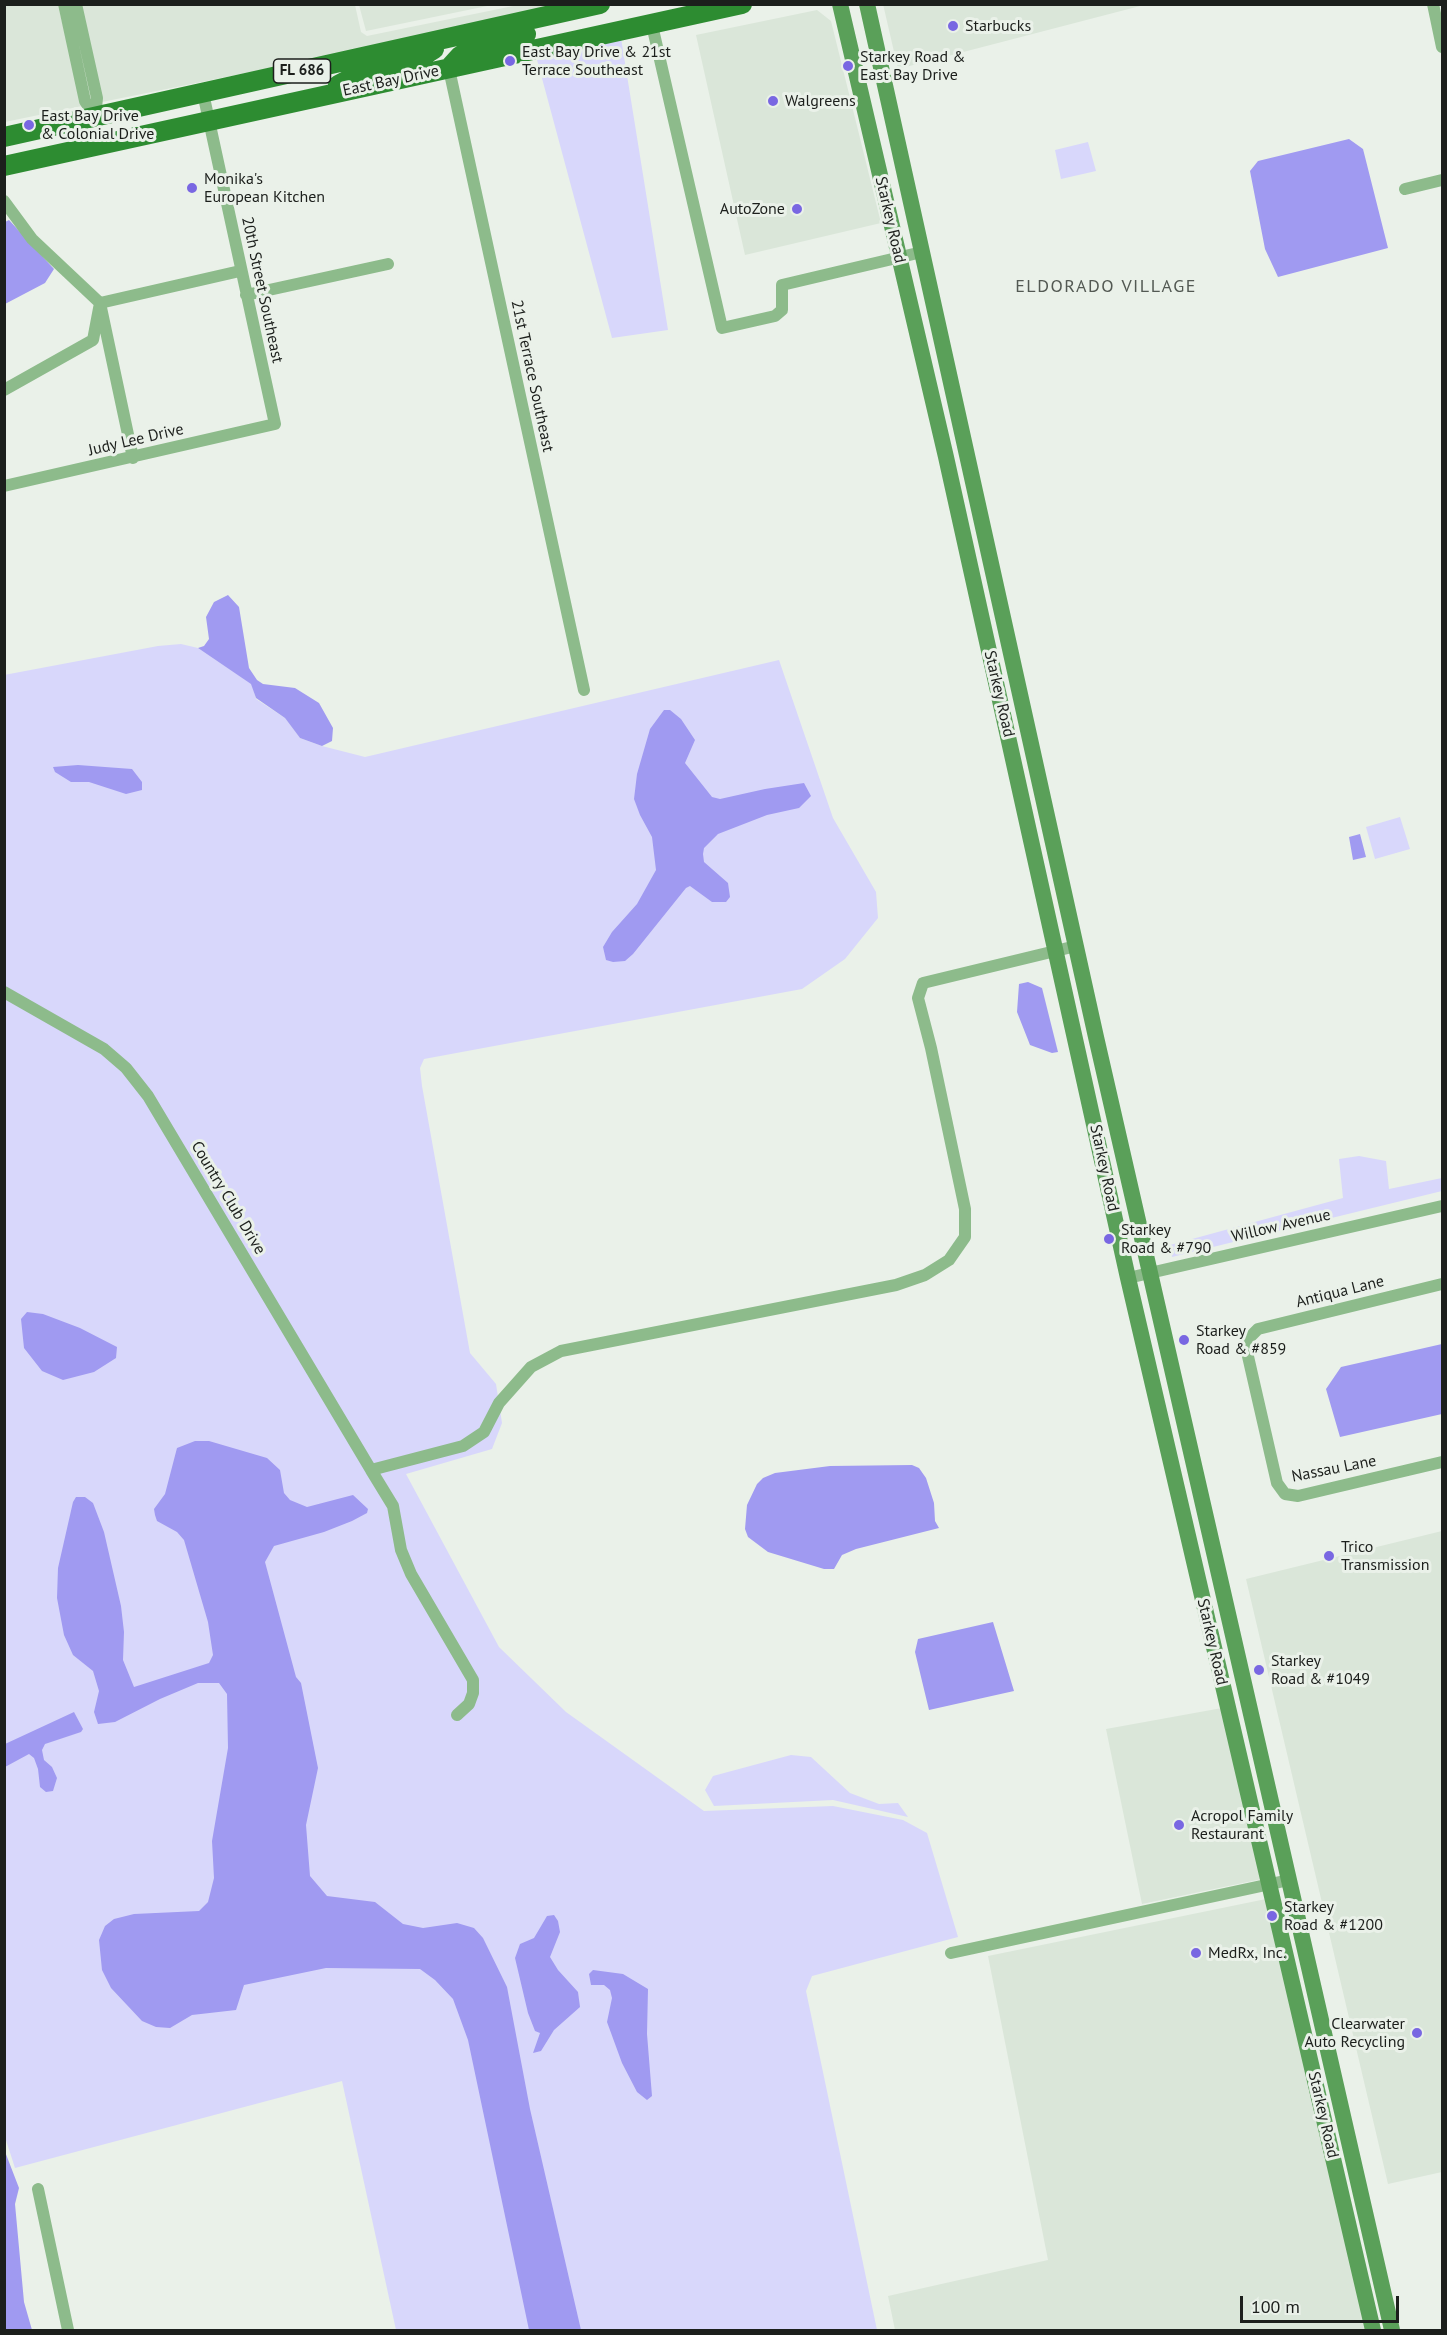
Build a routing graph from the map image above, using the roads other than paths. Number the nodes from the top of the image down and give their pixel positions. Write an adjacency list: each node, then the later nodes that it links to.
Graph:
1 (64, 4): 15 (street)
2 (76, 4): 15 (street)
3 (742, 4): 8 (main road, East Bay Drive / FL 686)
4 (840, 4): 24 (main road, Starkey Road)
5 (867, 4): 23 (main road, Starkey Road)
6 (1433, 4): 10 (street)
7 (591, 6): 9 (main road, East Bay Drive / FL 686); 12 (main road)
8 (652, 25): 12 (main road, East Bay Drive / FL 686); 24 (street)
9 (444, 39): 11 (main road, East Bay Drive / FL 686); 14 (main road)
10 (1443, 47)
11 (337, 63): 13 (main road, East Bay Drive / FL 686); 16 (main road)
12 (448, 69): 14 (main road, East Bay Drive / FL 686); 33 (street, 21st Terrace Southeast)
13 (203, 93): 15 (main road, East Bay Drive / FL 686); 16 (street, 20th Street Southeast); 18 (main road)
14 (318, 96): 16 (main road, East Bay Drive / FL 686)
15 (95, 117): 17 (main road, East Bay Drive / FL 686)
16 (208, 120): 18 (main road, East Bay Drive / FL 686); 26 (street, 20th Street Southeast)
17 (5, 137)
18 (91, 146): 19 (main road, East Bay Drive / FL 686)
19 (4, 166)
20 (1443, 180): 21 (street)
21 (1405, 189)
22 (4, 201): 28 (street)
23 (922, 252): 24 (street); 34 (main road, Starkey Road)
24 (899, 258): 35 (main road, Starkey Road)
25 (388, 264): 27 (street)
26 (240, 271): 27 (street, 20th Street Southeast); 28 (street)
27 (246, 295): 30 (street, 20th Street Southeast)
28 (100, 303): 29 (street); 31 (street)
29 (4, 390)
30 (275, 424): 31 (street, Judy Lee Drive)
31 (133, 458): 32 (street, Judy Lee Drive)
32 (4, 486)
33 (584, 690)
34 (1076, 946): 35 (street); 38 (main road, Starkey Road)
35 (1056, 951): 39 (main road, Starkey Road); 43 (street)
36 (4, 992): 43 (street, Country Club Drive)
37 (1443, 1206): 38 (street, Willow Avenue)
38 (1150, 1273): 39 (street, Willow Avenue); 45 (main road, Starkey Road)
39 (1128, 1278): 46 (main road, Starkey Road)
40 (1443, 1284): 41 (street, Antiqua Lane)
41 (1249, 1338): 42 (street, Nassau Lane)
42 (1443, 1462)
43 (371, 1470): 44 (street, Country Club Drive)
44 (457, 1715)
45 (1289, 1880): 46 (street); 51 (main road, Starkey Road)
46 (1269, 1884): 47 (street); 50 (main road, Starkey Road)
47 (951, 1953)
48 (38, 2189): 49 (street)
49 (68, 2331)
50 (1373, 2331)
51 (1392, 2331)

